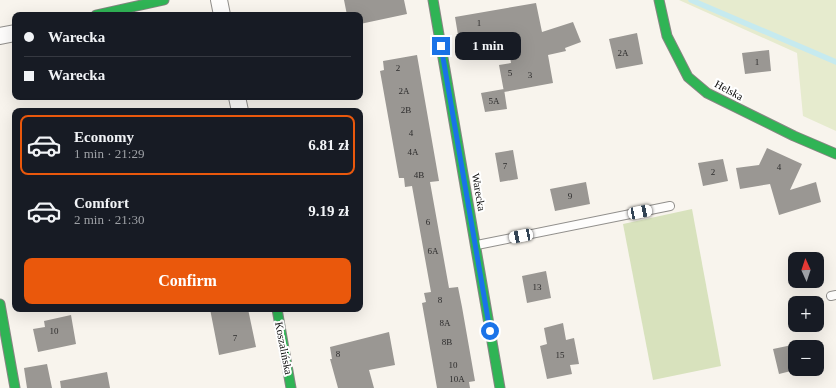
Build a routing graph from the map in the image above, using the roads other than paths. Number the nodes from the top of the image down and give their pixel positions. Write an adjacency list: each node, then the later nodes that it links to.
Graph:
1 (219, 0): 6 (street)
2 (433, 0): 11 (street, Warecka)
3 (659, 0): 9 (street, Helska)
4 (159, 1): 5 (street)
5 (110, 12)
6 (221, 12)
7 (12, 34): 8 (street)
8 (0, 36)
9 (836, 154)
10 (670, 206): 11 (lane)
11 (476, 245): 16 (street, Warecka)
12 (0, 304): 14 (street)
13 (278, 312): 15 (street, Koszalińska)
14 (15, 388)
15 (291, 388)
16 (500, 388)

